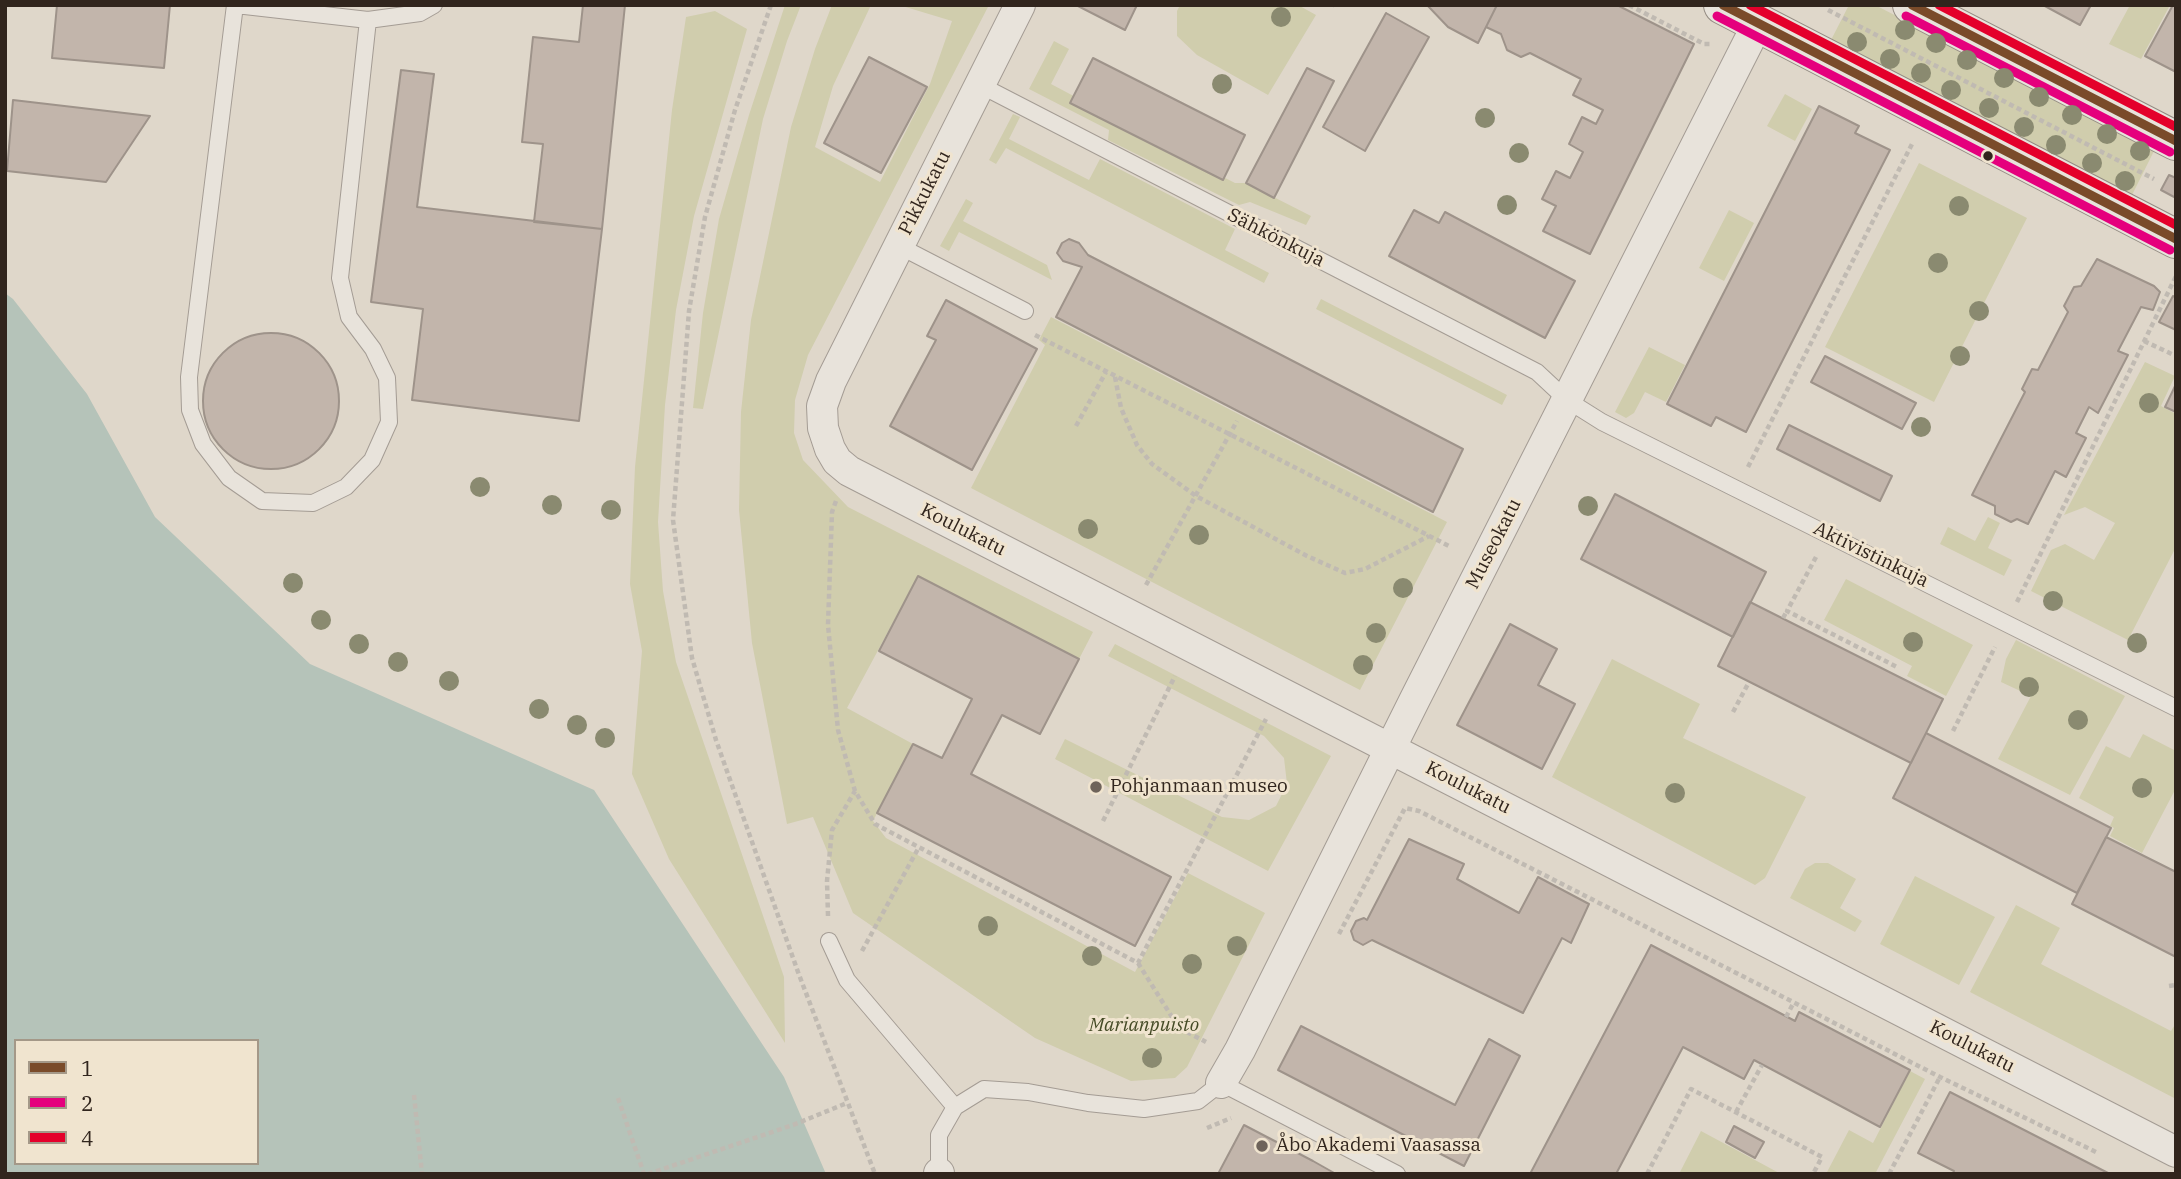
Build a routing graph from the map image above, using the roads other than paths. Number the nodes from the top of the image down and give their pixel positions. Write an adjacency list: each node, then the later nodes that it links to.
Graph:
1 (236, 5): 7 (lane); 7 (lane)
2 (433, 5): 7 (lane)
3 (1020, 5): 8 (street, Pikkukatu)
4 (1723, 5): 6 (main road)
5 (1912, 5): 9 (main road)
6 (1763, 14): 10 (main road); 14 (street, Museokatu)
7 (368, 20)
8 (980, 85): 11 (street, Pikkukatu); 14 (lane, Sähkönkuja)
9 (2176, 141)
10 (2176, 239)
11 (899, 246): 12 (lane); 13 (street, Pikkukatu)
12 (1025, 311)
13 (831, 381): 16 (street, Koulukatu)
14 (1567, 400): 15 (lane, Aktivistinkuja); 16 (street, Museokatu)
15 (2176, 708)
16 (1391, 748): 18 (street, Museokatu); 20 (street, Koulukatu)
17 (829, 941): 19 (lane)
18 (1221, 1083): 19 (lane); 22 (lane)
19 (955, 1107): 21 (lane)
20 (2176, 1152)
21 (939, 1174)
22 (1397, 1174)

